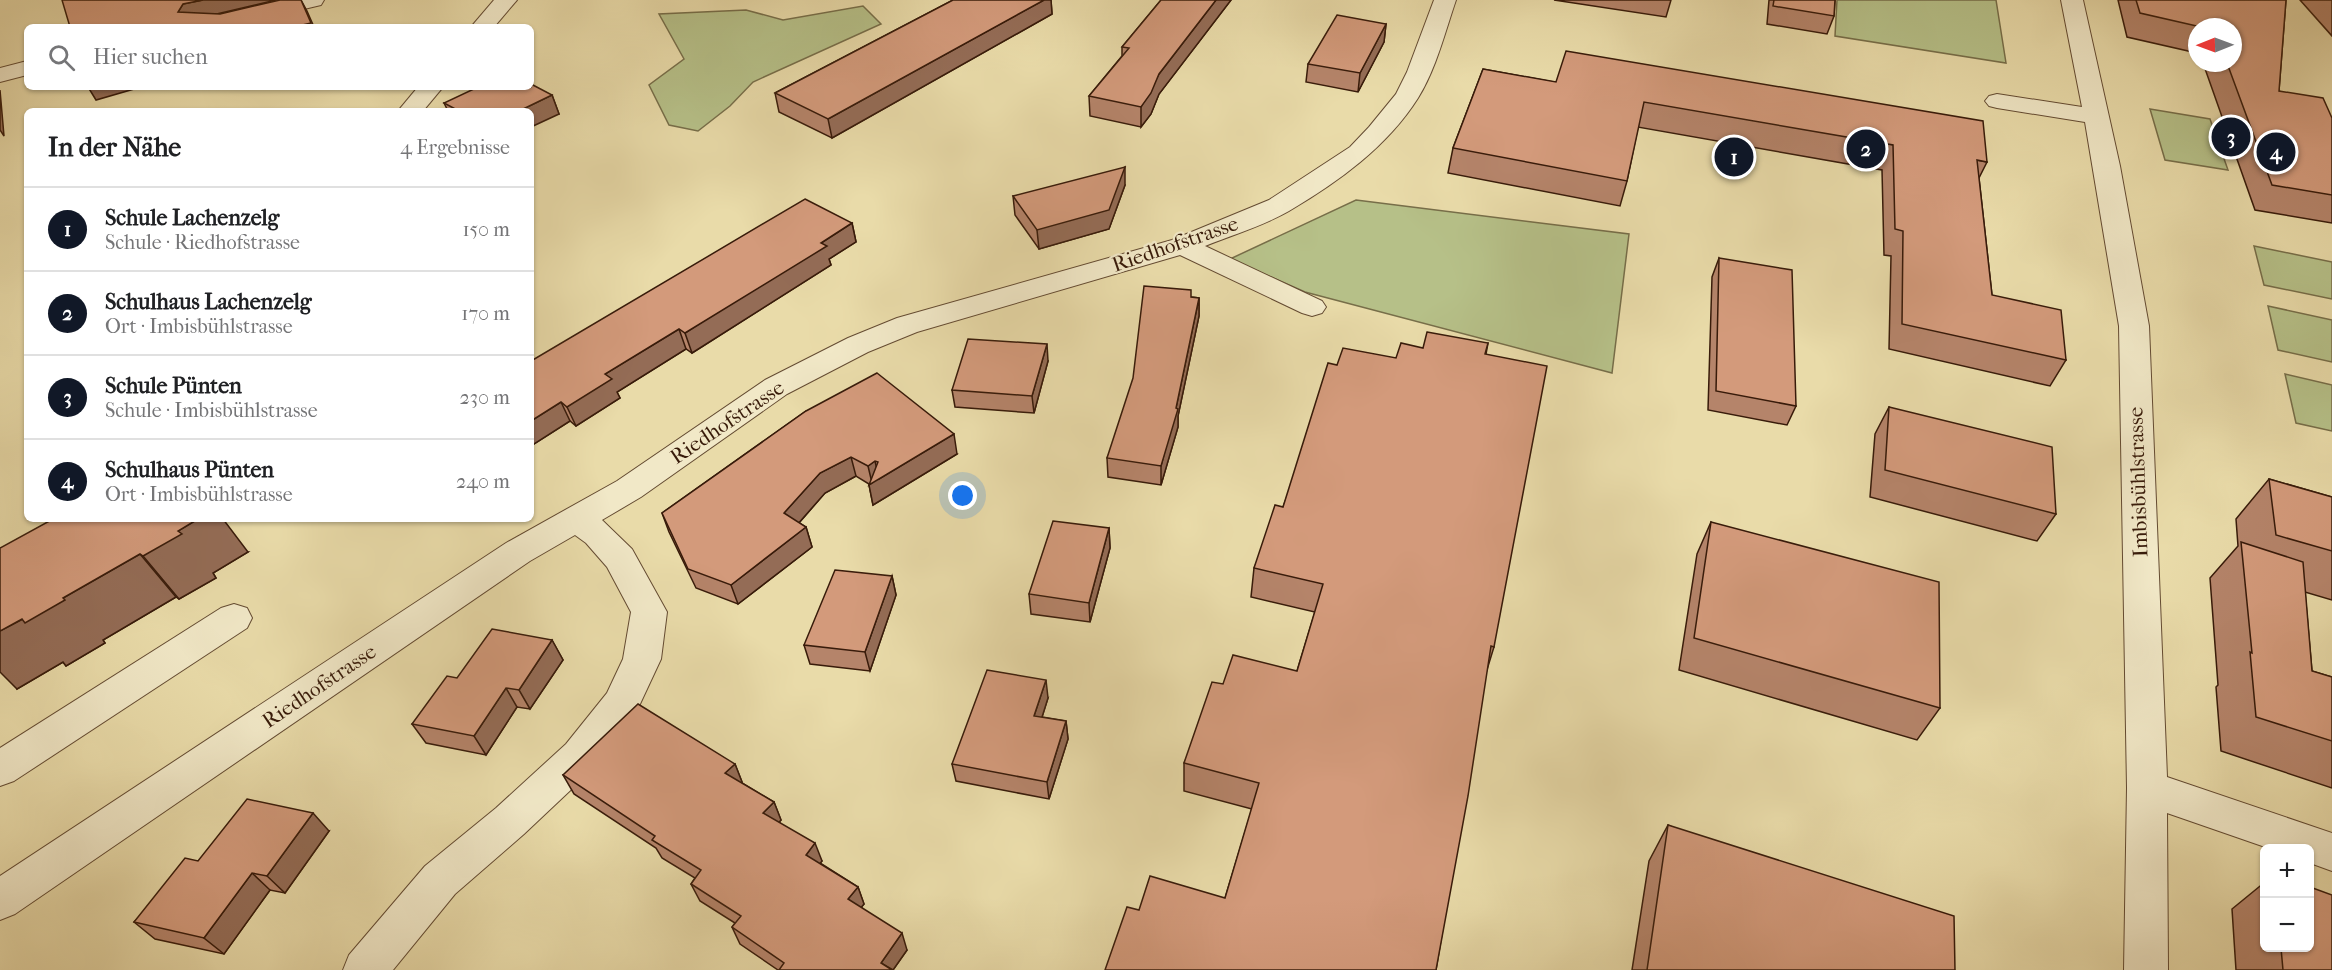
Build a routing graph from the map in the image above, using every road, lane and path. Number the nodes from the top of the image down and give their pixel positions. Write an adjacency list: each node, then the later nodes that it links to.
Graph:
1 (313, 0): 5 (street)
2 (506, 0): 6 (street)
3 (1445, 0): 13 (street, Riedhofstrasse)
4 (2072, 0): 12 (street, Imbisbühlstrasse)
5 (213, 24)
6 (485, 24)
7 (24, 69): 8 (street)
8 (0, 75)
9 (428, 90): 11 (street)
10 (1996, 101): 12 (street)
11 (412, 108)
12 (2097, 116): 18 (street, Imbisbühlstrasse)
13 (1182, 246): 14 (street); 15 (street, Riedhofstrasse)
14 (1312, 307)
15 (576, 519): 20 (street, Riedhofstrasse); 21 (street)
16 (234, 618): 17 (street)
17 (0, 769)
18 (2147, 788): 19 (street); 22 (street, Imbisbühlstrasse)
19 (2332, 852)
20 (0, 900)
21 (365, 970)
22 (2146, 970)

